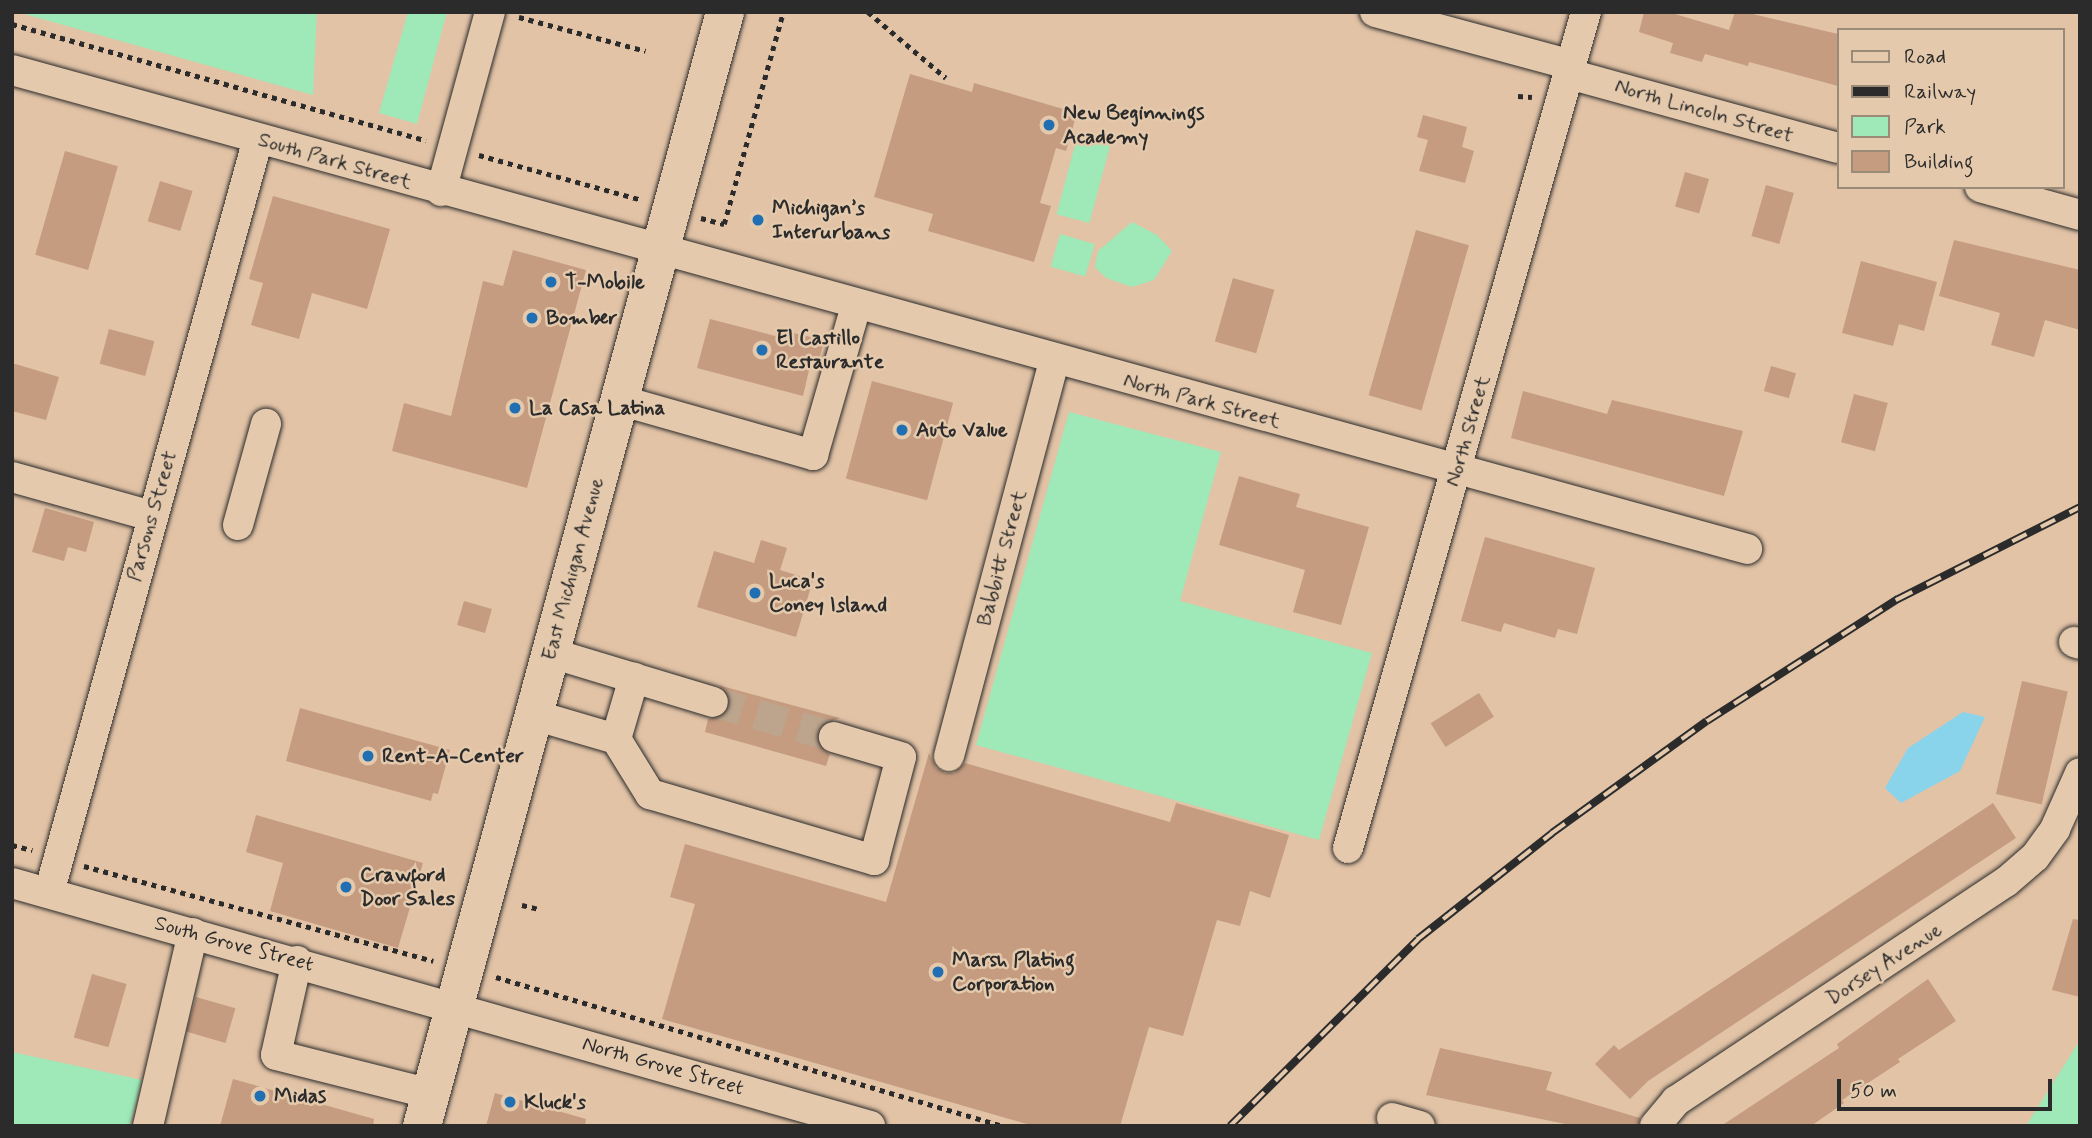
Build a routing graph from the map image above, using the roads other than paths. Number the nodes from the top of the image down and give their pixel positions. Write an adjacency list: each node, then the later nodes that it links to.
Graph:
1 (725, 12): 12 (main road, East Michigan Avenue)
2 (1375, 12): 5 (street, North Lincoln Street)
3 (1586, 12): 5 (street, North Street)
4 (501, 14): 10 (street)
5 (1570, 69): 8 (street, North Lincoln Street); 17 (street, North Street)
6 (12, 70): 7 (street, South Park Street)
7 (258, 139): 10 (street, South Park Street); 19 (street, Parsons Street)
8 (1836, 147)
9 (1987, 189): 11 (street)
10 (441, 191): 12 (street, South Park Street)
11 (2080, 215)
12 (659, 251): 13 (street, North Park Street); 15 (main road, East Michigan Avenue)
13 (856, 306): 14 (street, North Park Street); 15 (street)
14 (1054, 360): 17 (street, North Park Street); 28 (street, Babbitt Street)
15 (619, 400): 22 (main road, East Michigan Avenue)
16 (266, 424): 20 (street)
17 (1457, 469): 21 (street, North Park Street); 30 (street, North Street)
18 (12, 477): 19 (street)
19 (152, 516): 32 (street, Parsons Street)
20 (238, 525)
21 (1747, 549)
22 (551, 653): 23 (street); 25 (main road, East Michigan Avenue)
23 (634, 678): 24 (street); 27 (street)
24 (713, 702)
25 (534, 715): 27 (street); 35 (main road, East Michigan Avenue)
26 (834, 737): 27 (street)
27 (616, 739)
28 (948, 756)
29 (2080, 773): 41 (street, Dorsey Avenue)
30 (1348, 848)
31 (12, 883): 32 (street, South Grove Street)
32 (49, 894): 33 (street, South Grove Street)
33 (193, 933): 34 (street, South Grove Street); 38 (street)
34 (297, 961): 35 (street, South Grove Street); 36 (street)
35 (455, 1006): 36 (main road, East Michigan Avenue); 39 (street, North Grove Street)
36 (426, 1110)
37 (1392, 1118): 40 (street)
38 (148, 1126)
39 (870, 1126)
40 (1420, 1126)
41 (1655, 1126)

